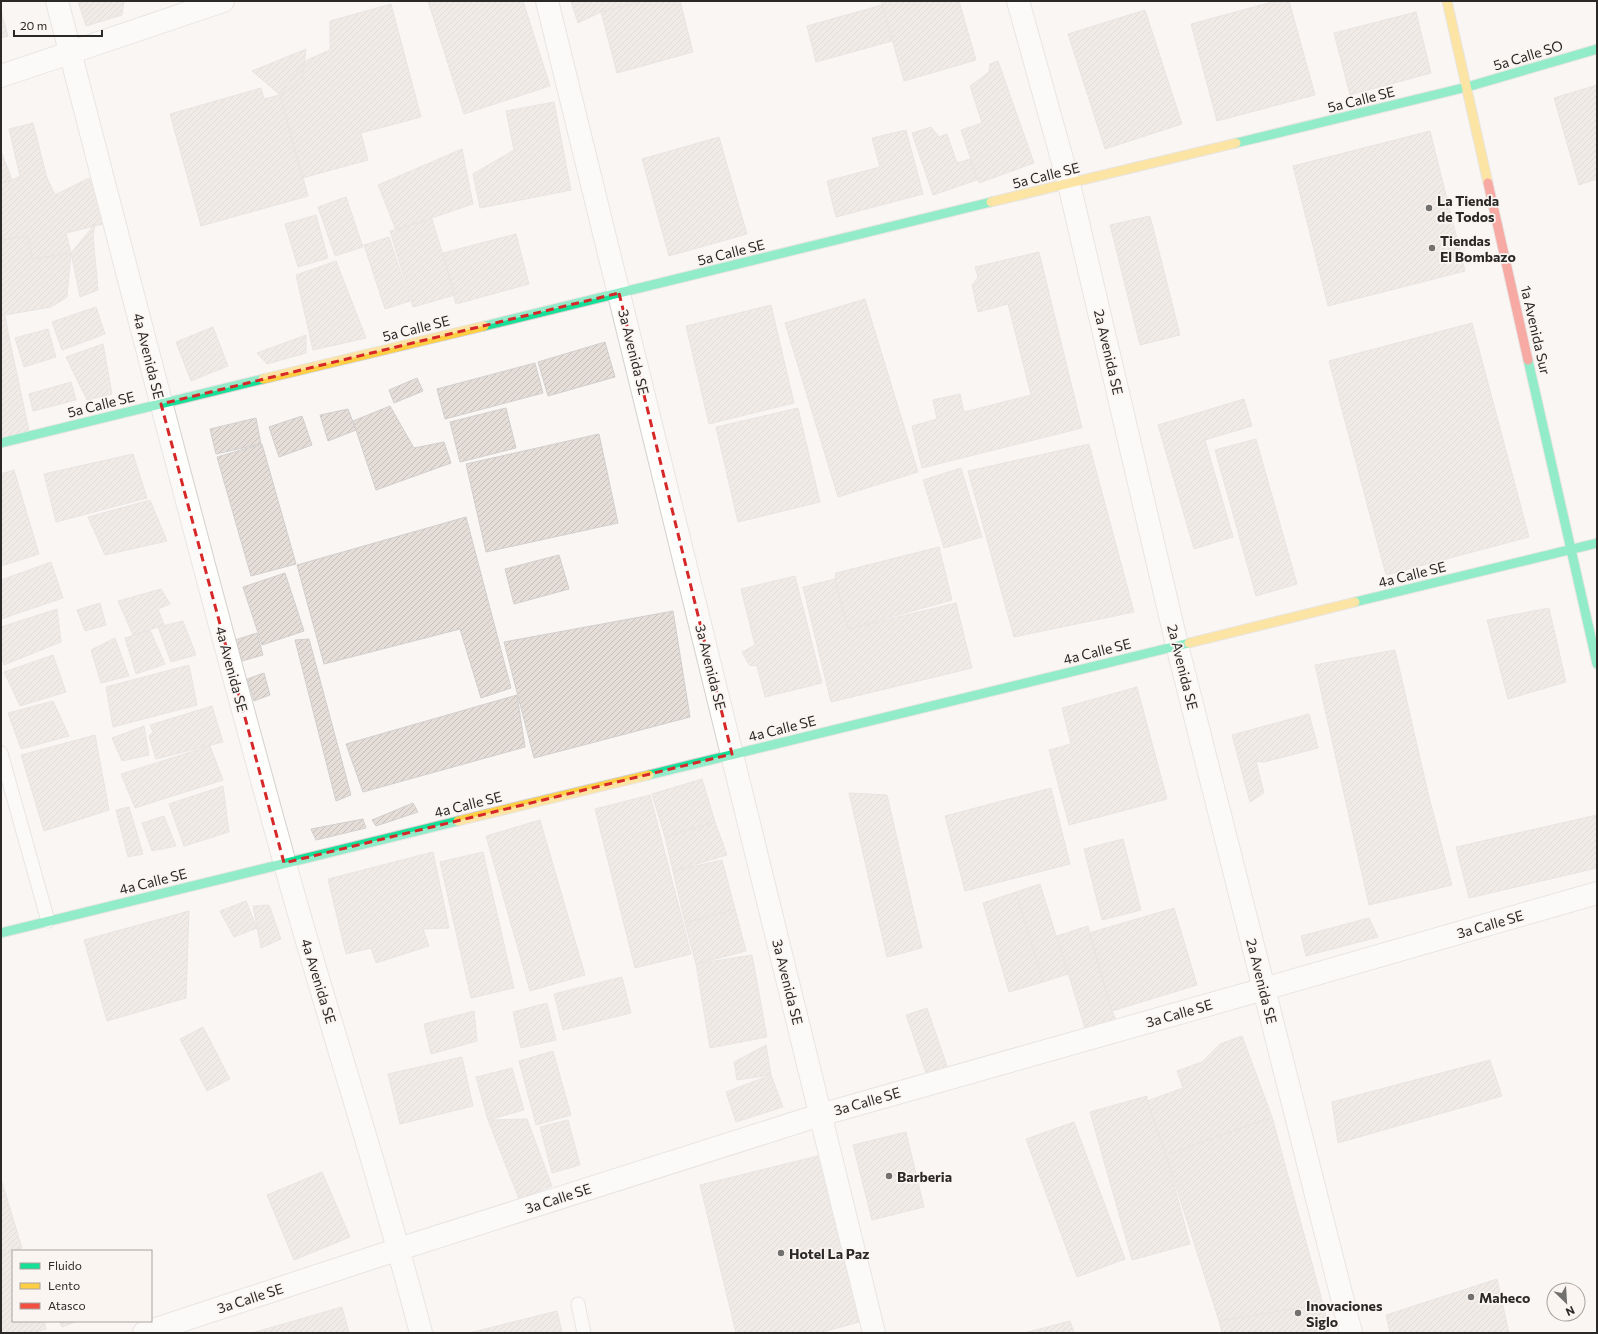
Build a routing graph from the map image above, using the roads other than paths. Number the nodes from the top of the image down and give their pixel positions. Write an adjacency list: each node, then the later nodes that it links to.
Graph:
1 (57, 1): 7 (street, 4a Avenida SE)
2 (223, 1): 7 (street)
3 (548, 1): 11 (street, 3a Avenida SE)
4 (1018, 1): 10 (street, 2a Avenida SE)
5 (1447, 1): 9 (street, 1a Avenida Sur)
6 (1597, 49): 9 (street, 5a Calle SO)
7 (71, 53): 8 (street); 12 (street, 4a Avenida SE)
8 (1, 76)
9 (1467, 87): 10 (street, 5a Calle SE); 15 (street, 1a Avenida Sur)
10 (1069, 184): 11 (street, 5a Calle SE); 16 (street, 2a Avenida SE)
11 (619, 293): 12 (street, 5a Calle SE); 19 (street, 3a Avenida SE)
12 (161, 404): 13 (street, 5a Calle SE); 20 (street, 4a Avenida SE)
13 (1, 443)
14 (1597, 543): 15 (street, 4a Calle SE)
15 (1570, 550): 16 (street, 4a Calle SE); 17 (street, 1a Avenida Sur)
16 (1177, 645): 19 (street, 4a Calle SE); 24 (street, 2a Avenida SE)
17 (1597, 664)
18 (1, 753): 22 (lane)
19 (732, 754): 20 (street, 4a Calle SE); 25 (street, 3a Avenida SE)
20 (284, 863): 22 (street, 4a Calle SE); 26 (street, 4a Avenida SE)
21 (1597, 893): 24 (street, 3a Calle SE)
22 (48, 921): 23 (street, 4a Calle SE)
23 (1, 932)
24 (1264, 989): 25 (street, 3a Calle SE); 32 (street, 2a Avenida SE)
25 (820, 1114): 26 (street, 3a Calle SE); 31 (street, 3a Avenida SE)
26 (399, 1249): 28 (street, 3a Calle SE); 29 (street, 4a Avenida SE)
27 (578, 1304): 30 (lane)
28 (144, 1333)
29 (421, 1333)
30 (584, 1333)
31 (874, 1333)
32 (1351, 1333)

